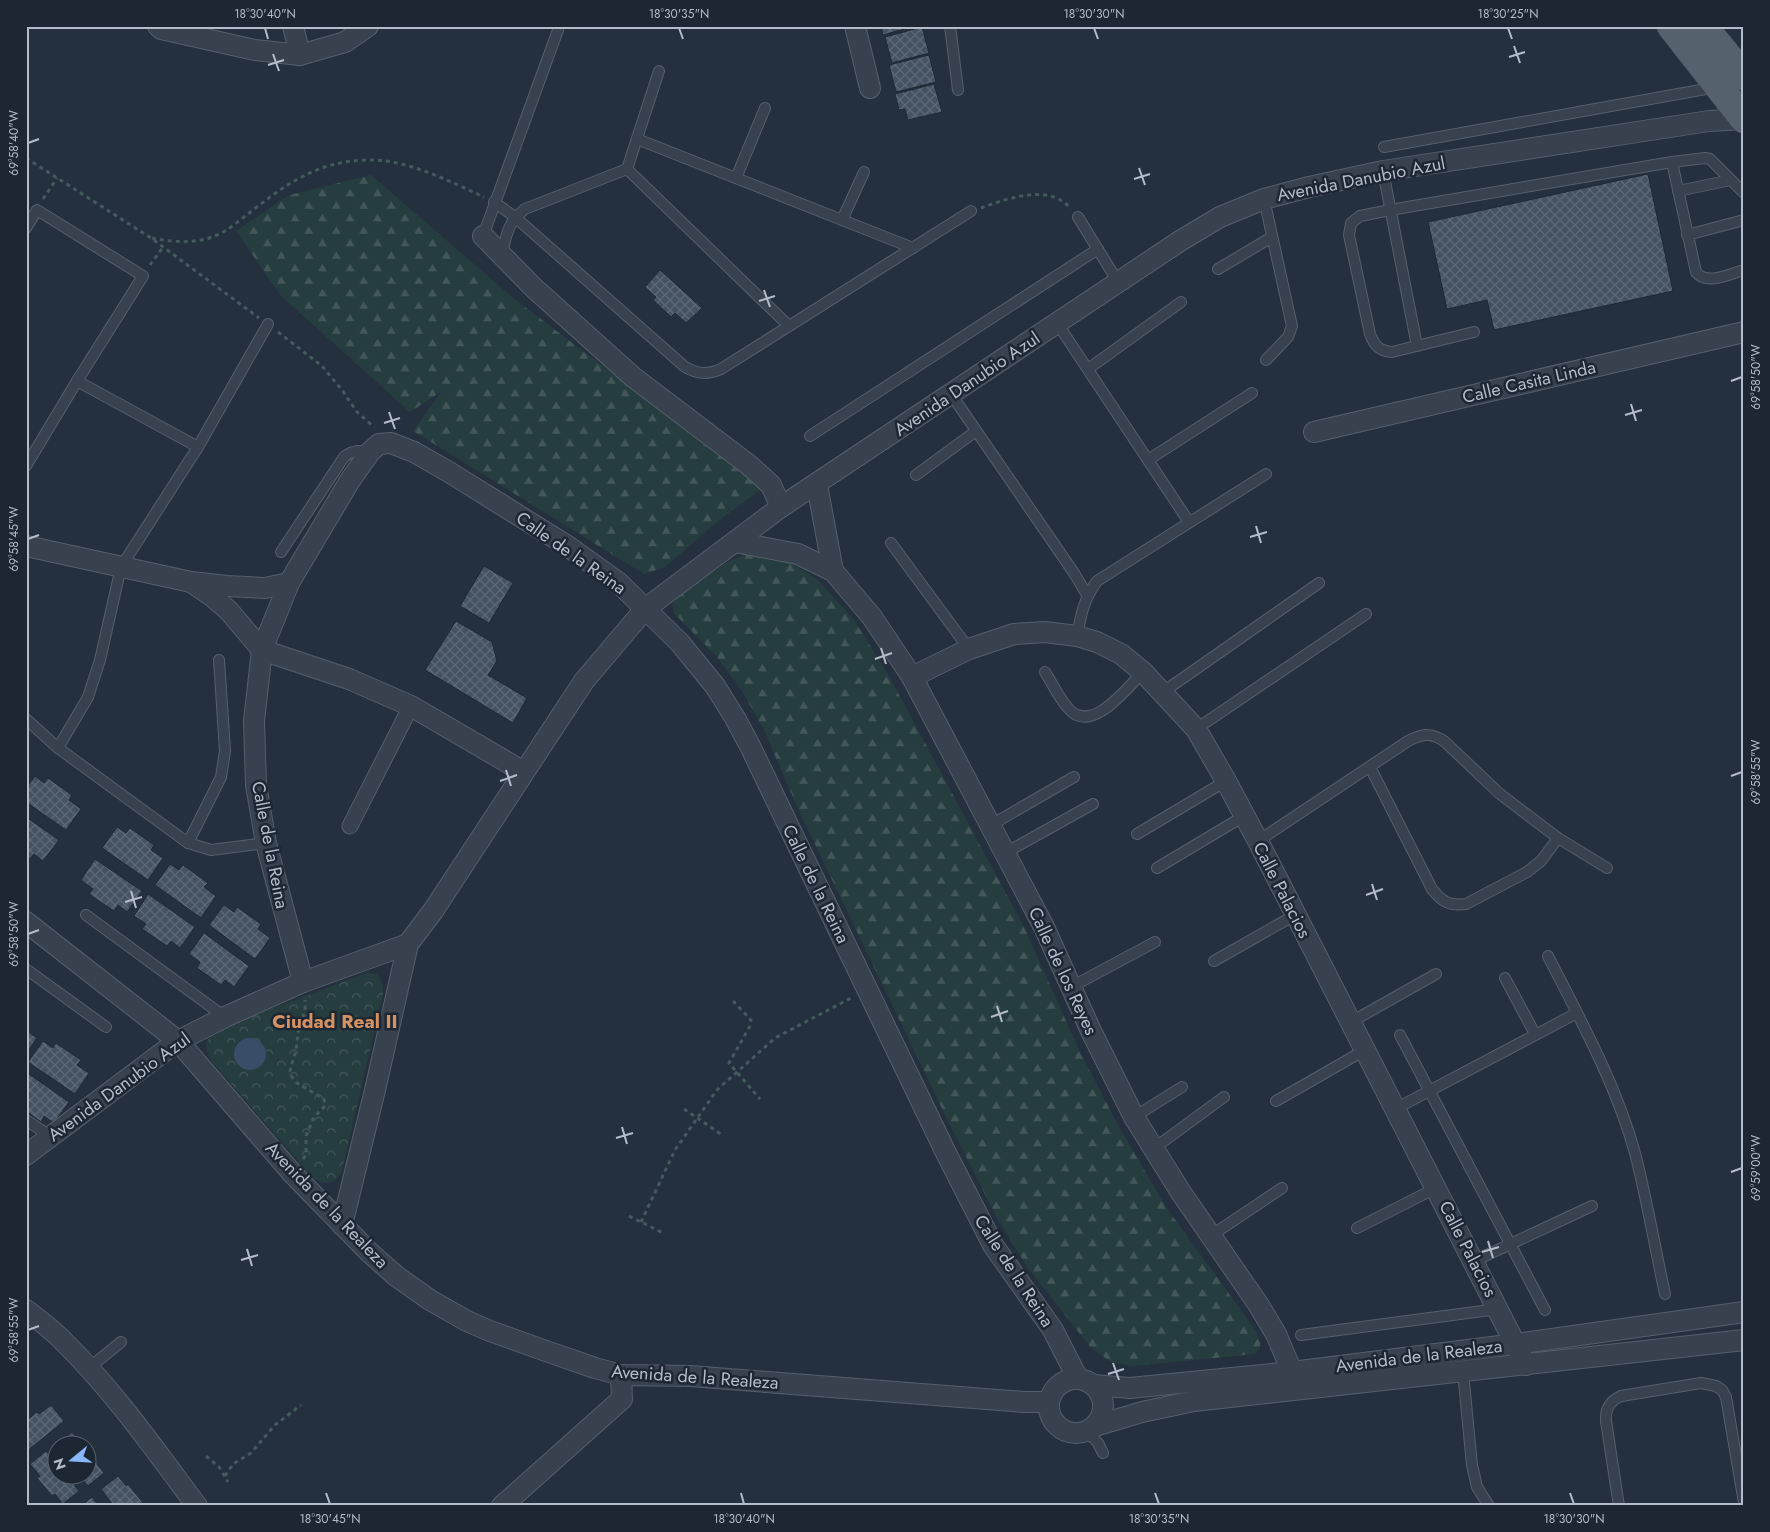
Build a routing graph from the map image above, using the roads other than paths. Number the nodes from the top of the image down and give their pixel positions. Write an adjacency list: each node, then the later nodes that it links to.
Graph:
1 (293, 26): 9 (street)
2 (368, 26): 9 (street)
3 (855, 26): 12 (street)
4 (950, 26): 13 (lane)
5 (1671, 26): 14 (main road)
6 (1703, 26): 11 (main road)
7 (160, 27): 9 (street)
8 (558, 30): 27 (lane)
9 (300, 55)
10 (659, 71): 16 (lane)
11 (1744, 76)
12 (870, 88)
13 (958, 90)
14 (1735, 102): 17 (lane); 20 (street, Avenida Danubio Azul)
15 (765, 108): 22 (lane)
16 (637, 139): 19 (lane); 22 (lane)
17 (1384, 147)
18 (1672, 162): 23 (lane); 24 (lane); 28 (lane)
19 (627, 169): 30 (lane); 47 (lane)
20 (1383, 171): 26 (street, Avenida Danubio Azul); 28 (lane)
21 (864, 172): 32 (lane)
22 (736, 178): 32 (lane)
23 (1731, 180): 24 (lane); 25 (lane)
24 (1678, 191): 35 (lane)
25 (1743, 192)
26 (1264, 199): 37 (lane); 43 (street, Avenida Danubio Azul)
27 (494, 202): 30 (lane); 36 (lane)
28 (1390, 210): 50 (lane); 50 (lane)
29 (971, 211): 38 (lane)
30 (515, 217): 40 (lane); 47 (lane)
31 (1078, 217): 39 (lane)
32 (842, 220): 38 (lane)
33 (1744, 220): 35 (lane)
34 (26, 228): 53 (lane)
35 (1687, 235): 42 (lane)
36 (483, 236): 40 (street)
37 (1272, 236): 41 (lane); 51 (lane)
38 (913, 248): 47 (lane)
39 (1098, 249): 43 (lane); 58 (lane)
40 (501, 256): 66 (street)
41 (1218, 269)
42 (1744, 270)
43 (1118, 282): 45 (street, Avenida Danubio Azul)
44 (1181, 302): 52 (lane)
45 (1057, 323): 52 (lane); 55 (street, Avenida Danubio Azul)
46 (268, 324): 59 (lane)
47 (789, 326)
48 (1474, 332): 50 (lane)
49 (1744, 332): 57 (street, Calle Casita Linda)
50 (1417, 346)
51 (1266, 360)
52 (1088, 369): 61 (lane)
53 (77, 381): 59 (lane); 62 (lane)
54 (1252, 393): 61 (lane)
55 (951, 394): 56 (lane); 65 (street, Avenida Danubio Azul)
56 (976, 431): 64 (lane); 77 (lane)
57 (1314, 432)
58 (810, 436)
59 (198, 447): 72 (lane)
60 (370, 452): 71 (lane); 75 (street, Calle de la Reina); 78 (street, Calle de la Reina)
61 (1148, 460): 67 (lane)
62 (26, 466)
63 (1266, 474): 67 (lane)
64 (916, 475)
65 (817, 485): 66 (street, Avenida Danubio Azul); 73 (street, Calle de los Reyes)
66 (781, 507): 68 (street, Avenida Danubio Azul)
67 (1189, 522): 77 (lane)
68 (735, 542): 73 (street, Calle de los Reyes); 78 (street, Avenida Danubio Azul)
69 (891, 543): 81 (lane)
70 (26, 546): 72 (street)
71 (281, 552)
72 (121, 567): 74 (street); 91 (lane)
73 (833, 571): 86 (street, Calle de los Reyes)
74 (191, 582): 75 (street); 82 (street)
75 (289, 583): 82 (street, Calle de la Reina)
76 (1320, 584): 87 (lane)
77 (1087, 595): 80 (lane)
78 (645, 609): 93 (street, Avenida Danubio Azul); 160 (street, Calle de la Reina)
79 (1366, 614): 90 (lane)
80 (1077, 636): 81 (street, Calle Palacios); 85 (street, Calle Palacios)
81 (969, 649): 86 (street, Calle Palacios)
82 (262, 650): 88 (street); 104 (street, Calle de la Reina)
83 (219, 660): 103 (lane)
84 (1045, 672): 85 (lane)
85 (1143, 672): 87 (street, Calle Palacios)
86 (912, 677): 99 (street, Calle de los Reyes)
87 (1163, 692): 90 (street, Calle Palacios)
88 (411, 706): 93 (street); 98 (street)
89 (26, 719): 91 (lane)
90 (1196, 729): 95 (street, Calle Palacios)
91 (58, 748): 103 (lane)
92 (1370, 767): 101 (lane); 101 (lane); 102 (lane)
93 (523, 774): 112 (street, Avenida Danubio Azul)
94 (1074, 777): 99 (lane)
95 (1226, 781): 97 (street, Calle Palacios); 100 (lane)
96 (1093, 804): 105 (lane)
97 (1244, 816): 102 (street, Calle Palacios); 106 (lane)
98 (350, 826)
99 (991, 826): 105 (street, Calle de los Reyes)
100 (1137, 834)
101 (1558, 838): 107 (lane)
102 (1258, 842): 108 (street, Calle Palacios)
103 (188, 843): 104 (lane)
104 (266, 843): 118 (street, Calle de la Reina)
105 (1006, 854): 119 (street, Calle de los Reyes)
106 (1158, 868)
107 (1607, 868)
108 (1295, 914): 114 (lane); 122 (street, Calle Palacios)
109 (86, 915): 121 (lane)
110 (26, 922): 126 (street, Avenida de la Realeza)
111 (1156, 942): 119 (lane)
112 (408, 944): 118 (street, Avenida Danubio Azul); 141 (street, Avenida Danubio Azul)
113 (1548, 956): 120 (lane)
114 (1214, 961)
115 (26, 969): 123 (lane)
116 (1436, 974): 122 (lane)
117 (1505, 978): 124 (lane)
118 (304, 982): 121 (street, Avenida Danubio Azul)
119 (1071, 987): 133 (street, Calle de los Reyes)
120 (1577, 1013): 124 (lane); 146 (lane)
121 (225, 1017): 126 (street, Avenida Danubio Azul)
122 (1351, 1022): 127 (street, Calle Palacios)
123 (106, 1027)
124 (1535, 1034): 129 (lane)
125 (1400, 1036): 129 (lane)
126 (178, 1041): 135 (street, Avenida Danubio Azul); 141 (street, Avenida de la Realeza)
127 (1365, 1050): 131 (lane); 132 (street, Calle Palacios)
128 (1182, 1087): 133 (lane)
129 (1430, 1090): 132 (lane); 144 (lane)
130 (1224, 1097): 136 (lane)
131 (1276, 1101)
132 (1396, 1109): 139 (street, Calle Palacios)
133 (1134, 1117): 136 (street, Calle de los Reyes)
134 (26, 1120): 135 (lane)
135 (50, 1136): 137 (street, Avenida Danubio Azul)
136 (1153, 1149): 143 (street, Calle de los Reyes)
137 (26, 1155)
138 (1282, 1188): 143 (lane)
139 (1436, 1188): 142 (lane); 145 (street, Calle Palacios)
140 (1592, 1206): 144 (lane)
141 (342, 1225): 159 (street, Avenida de la Realeza)
142 (1358, 1228)
143 (1212, 1235): 157 (street, Calle de los Reyes)
144 (1510, 1244): 145 (lane); 149 (lane)
145 (1474, 1260): 147 (street, Calle Palacios)
146 (1665, 1294)
147 (1498, 1309): 151 (lane); 154 (street, Calle Palacios)
148 (26, 1310): 156 (street)
149 (1545, 1310)
150 (1744, 1312): 154 (street, Avenida de la Realeza)
151 (1301, 1335)
152 (1744, 1340): 155 (street, Avenida de la Realeza)
153 (120, 1342): 156 (lane)
154 (1516, 1344): 155 (street, Calle Palacios); 157 (street, Avenida de la Realeza)
155 (1526, 1365): 158 (street, Avenida de la Realeza)
156 (89, 1368): 165 (street)
157 (1292, 1372): 160 (street, Avenida de la Realeza)
158 (1463, 1372): 162 (street, Avenida de la Realeza); 167 (lane)
159 (621, 1375): 161 (street, Avenida de la Realeza); 166 (street)
160 (1086, 1382): 161 (street); 162 (street)
161 (1049, 1402): 162 (street)
162 (1091, 1429): 163 (lane)
163 (1103, 1453)
164 (1744, 1503): 168 (lane)
165 (197, 1506)
166 (502, 1506)
167 (1489, 1506)
168 (1620, 1506)

